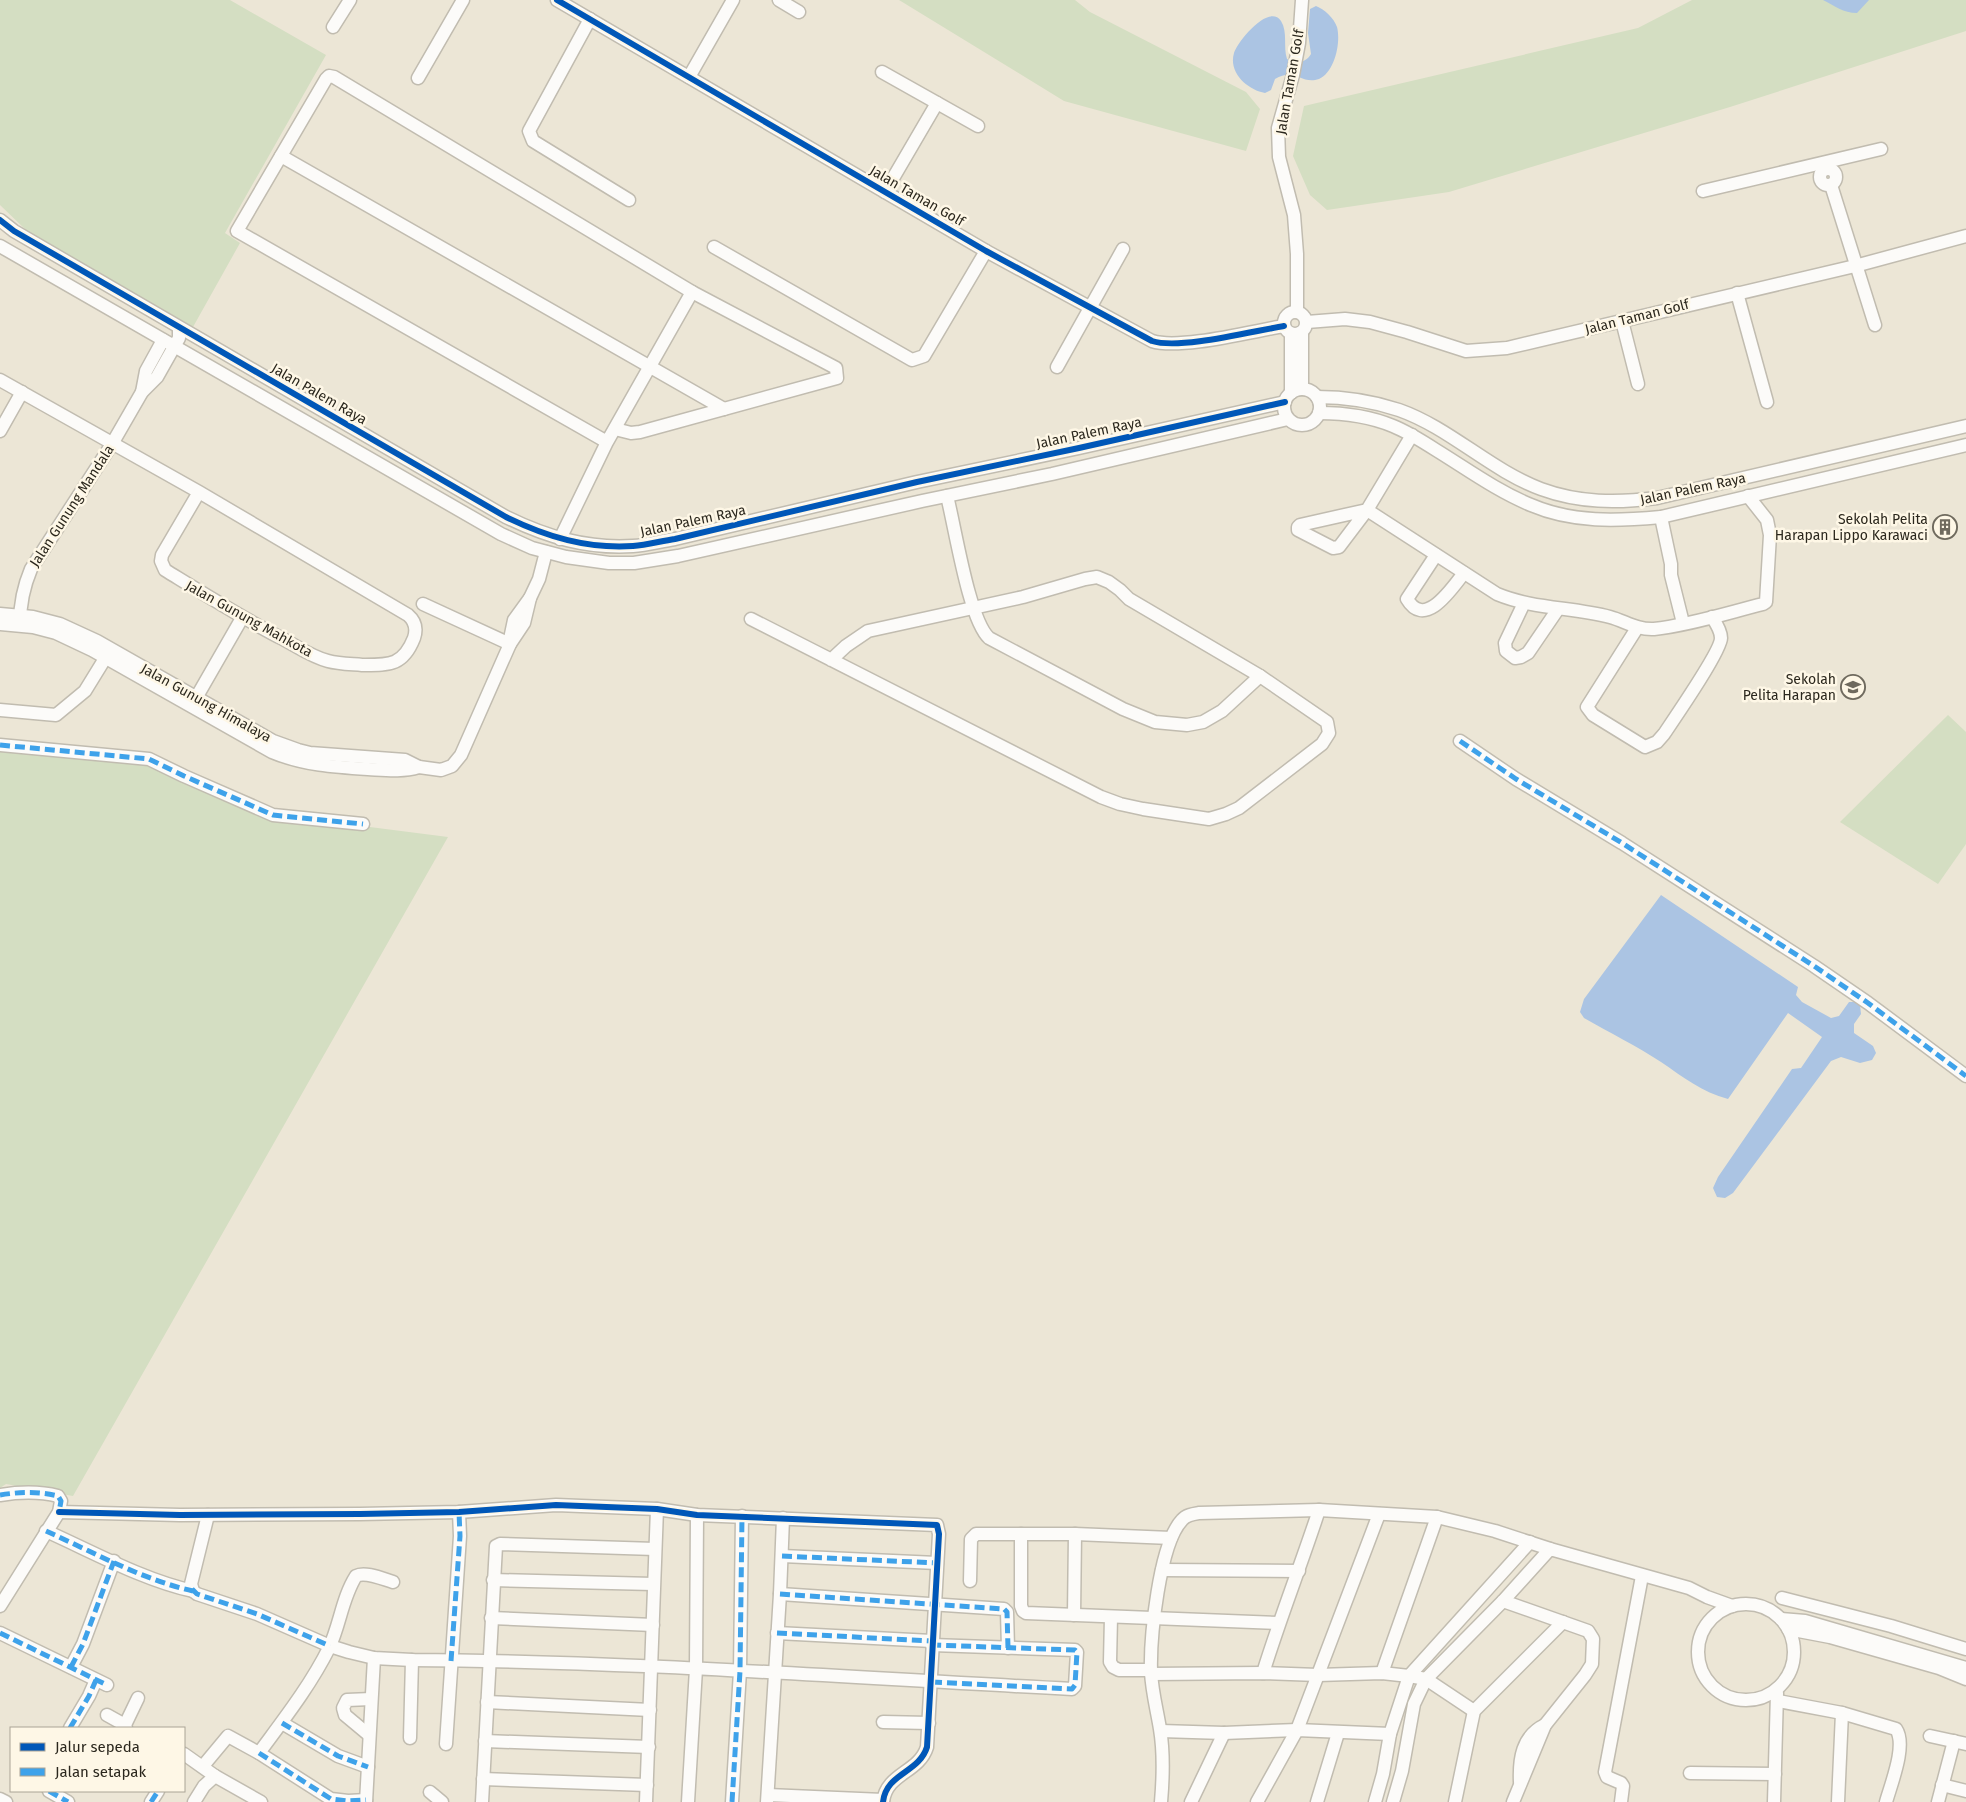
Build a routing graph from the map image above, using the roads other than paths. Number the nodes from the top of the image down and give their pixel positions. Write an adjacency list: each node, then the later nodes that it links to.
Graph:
1 (350, 0): 9 (street)
2 (463, 0): 12 (street)
3 (557, 0): 8 (street, Jalan Taman Golf)
4 (733, 0): 11 (street)
5 (779, 0): 7 (street)
6 (1302, 0): 31 (street, Jalan Taman Golf)
7 (799, 12)
8 (590, 19): 11 (street, Jalan Taman Golf); 20 (street)
9 (333, 27)
10 (882, 72): 13 (street)
11 (689, 77): 19 (street, Jalan Taman Golf)
12 (418, 78)
13 (937, 103): 14 (street); 19 (street)
14 (978, 126)
15 (1881, 149): 17 (street)
16 (281, 156): 28 (street); 40 (street); 54 (street)
17 (1825, 166): 18 (street); 27 (street)
18 (1702, 191)
19 (885, 192): 26 (street, Jalan Taman Golf)
20 (629, 200)
21 (0, 220): 34 (street, Jalan Palem Raya)
22 (1966, 236): 27 (street, Jalan Taman Golf)
23 (0, 246): 37 (street)
24 (714, 247): 26 (street)
25 (1123, 249): 30 (street)
26 (986, 251): 30 (street, Jalan Taman Golf)
27 (1856, 266): 29 (street, Jalan Taman Golf); 33 (street)
28 (692, 292): 40 (street); 47 (street)
29 (1737, 293): 32 (street, Jalan Taman Golf); 46 (street)
30 (1090, 307): 35 (street, Jalan Taman Golf); 39 (street)
31 (1297, 312): 35 (street); 35 (street)
32 (1622, 321): 35 (street, Jalan Taman Golf); 42 (street)
33 (1875, 324)
34 (179, 328): 36 (street, Jalan Palem Raya); 37 (street, Jalan Gunung Mandala)
35 (1296, 328): 44 (street)
36 (203, 342): 38 (street); 62 (street, Jalan Palem Raya)
37 (168, 343): 38 (street); 55 (street, Jalan Gunung Mandala)
38 (194, 359): 63 (street)
39 (1057, 367)
40 (649, 368): 47 (street); 51 (street)
41 (0, 380): 43 (street, Jalan Gunung Mahkota)
42 (1638, 384)
43 (22, 392): 52 (street); 55 (street, Jalan Gunung Mahkota)
44 (1293, 395): 45 (street); 49 (street); 62 (street, Jalan Palem Raya)
45 (1317, 397): 48 (street); 50 (street, Jalan Palem Raya)
46 (1767, 402)
47 (724, 409): 51 (street)
48 (1319, 413): 49 (street); 53 (street, Jalan Palem Raya)
49 (1288, 419): 58 (street)
50 (1966, 426)
51 (615, 428): 54 (street)
52 (0, 431)
53 (1412, 435): 60 (street); 61 (street, Jalan Palem Raya)
54 (607, 442): 62 (street)
55 (112, 444): 57 (street, Jalan Gunung Mahkota); 74 (street, Jalan Gunung Mandala)
56 (1966, 445): 59 (street, Jalan Palem Raya)
57 (199, 492): 72 (street, Jalan Gunung Mahkota); 72 (street, Jalan Gunung Mahkota)
58 (947, 496): 63 (street); 68 (street)
59 (1748, 496): 61 (street, Jalan Palem Raya); 71 (street)
60 (1367, 510): 60 (street); 64 (street)
61 (1658, 517): 75 (street)
62 (560, 539)
63 (546, 552): 78 (street, Jalan Gunung Himalaya)
64 (1436, 555): 65 (street); 65 (street)
65 (1464, 573): 66 (street)
66 (1524, 603): 69 (street); 69 (street)
67 (423, 604): 78 (street)
68 (973, 607): 80 (street); 81 (street); 81 (street)
69 (1558, 609): 77 (street)
70 (0, 614): 74 (street, Jalan Gunung Himalaya)
71 (1712, 617): 75 (street); 77 (street)
72 (242, 618): 82 (street)
73 (751, 619): 80 (street)
74 (20, 621): 76 (street, Jalan Gunung Himalaya); 79 (street, Jalan Gunung Himalaya)
75 (1683, 623): 77 (street)
76 (0, 624)
77 (1637, 628)
78 (510, 644): 82 (street, Jalan Gunung Himalaya)
79 (109, 653): 82 (street, Jalan Gunung Himalaya); 83 (street)
80 (831, 660): 81 (street)
81 (1260, 676)
82 (194, 702)
83 (0, 710)
84 (1460, 741): 87 (street)
85 (0, 745): 86 (street)
86 (363, 824)
87 (1966, 1076)
88 (0, 1495): 91 (street)
89 (656, 1509): 92 (street); 95 (street); 104 (street)
90 (1320, 1510): 93 (street); 102 (street); 110 (street)
91 (60, 1512): 94 (street); 99 (street)
92 (459, 1512): 94 (street); 141 (street)
93 (1380, 1514): 97 (street); 152 (street)
94 (208, 1515): 116 (street)
95 (697, 1516): 96 (street); 146 (street)
96 (742, 1516): 98 (street); 147 (street)
97 (1438, 1517): 103 (street); 151 (street)
98 (783, 1518): 106 (street); 108 (street)
99 (46, 1531): 107 (street); 122 (street)
100 (1021, 1534): 101 (street); 113 (street); 124 (street)
101 (1075, 1534): 102 (street); 124 (street)
102 (1171, 1538): 109 (street)
103 (1530, 1542): 105 (street); 153 (street)
104 (655, 1549): 112 (street); 115 (street)
105 (1550, 1549): 111 (street); 120 (street)
106 (782, 1556): 108 (street); 117 (street)
107 (114, 1561): 116 (street); 144 (street)
108 (937, 1563): 121 (street)
109 (1162, 1570): 110 (street); 127 (street)
110 (1299, 1571): 129 (street)
111 (1642, 1576): 118 (street); 217 (street)
112 (493, 1580): 115 (street); 126 (street)
113 (970, 1581)
114 (393, 1582): 136 (street)
115 (653, 1584): 132 (street)
116 (193, 1591): 136 (street)
117 (780, 1594): 121 (street); 134 (street)
118 (1707, 1597): 123 (street); 130 (street)
119 (1782, 1598): 138 (street)
120 (1503, 1601): 128 (street); 154 (street)
121 (934, 1603): 135 (street); 137 (street)
122 (0, 1606)
123 (1732, 1606): 130 (street); 131 (street)
124 (1074, 1615): 125 (street)
125 (1111, 1617): 127 (street); 148 (street)
126 (491, 1618): 132 (street); 142 (street)
127 (1154, 1619): 129 (street); 148 (street)
128 (1564, 1622): 163 (street); 216 (street)
129 (1278, 1623): 150 (street)
130 (1707, 1624): 157 (street)
131 (1784, 1624): 145 (street); 155 (street); 157 (street)
132 (653, 1625): 143 (street)
133 (0, 1633): 144 (street)
134 (777, 1633): 135 (street); 149 (street)
135 (932, 1643): 137 (street); 156 (street)
136 (330, 1646): 139 (street); 167 (street)
137 (1008, 1648): 156 (street)
138 (1966, 1649)
139 (374, 1658): 140 (street); 159 (street)
140 (412, 1660): 141 (street); 178 (street)
141 (451, 1661): 142 (street); 181 (street)
142 (489, 1661): 143 (street); 160 (street)
143 (652, 1666): 146 (street); 162 (street)
144 (71, 1668): 170 (street)
145 (1966, 1668)
146 (696, 1669): 147 (street); 207 (street)
147 (740, 1671): 149 (street); 208 (street)
148 (1151, 1672): 150 (street); 172 (street)
149 (776, 1673): 156 (street); 196 (street)
150 (1263, 1673): 152 (street)
151 (1382, 1673): 152 (street); 153 (street)
152 (1318, 1675): 171 (street)
153 (1409, 1676): 154 (street); 175 (street)
154 (1426, 1679): 163 (street); 214 (street)
155 (1966, 1679)
156 (932, 1682): 168 (street)
157 (1777, 1688): 161 (street)
158 (138, 1698): 169 (street)
159 (371, 1699): 176 (street); 176 (street)
160 (487, 1702): 162 (street); 179 (street)
161 (1778, 1702): 164 (street); 188 (street)
162 (650, 1710): 182 (street)
163 (1474, 1711): 215 (street)
164 (1842, 1713): 219 (street); 220 (street)
165 (107, 1715): 169 (street)
166 (883, 1722): 168 (street)
167 (282, 1723): 183 (street); 186 (street)
168 (929, 1724): 199 (street)
169 (126, 1726)
170 (71, 1727)
171 (1297, 1730): 173 (street); 174 (street); 211 (street)
172 (1161, 1731): 173 (street); 209 (street)
173 (1224, 1733): 210 (street)
174 (1338, 1733): 175 (street); 212 (street)
175 (1390, 1734): 213 (street)
176 (369, 1735): 186 (street)
177 (1930, 1736): 180 (street)
178 (410, 1738)
179 (485, 1741): 182 (street); 190 (street)
180 (1960, 1742): 192 (street)
181 (446, 1744)
182 (649, 1746): 191 (street)
183 (259, 1753): 185 (street); 198 (street)
184 (185, 1755): 185 (street)
185 (203, 1766): 189 (street)
186 (368, 1767): 198 (street)
187 (1690, 1773): 188 (street)
188 (1775, 1774): 218 (street)
189 (215, 1776): 202 (street); 203 (street)
190 (483, 1779): 191 (street); 205 (street)
191 (647, 1785): 206 (street)
192 (1942, 1785): 193 (street); 221 (street)
193 (1966, 1791)
194 (50, 1792): 201 (street)
195 (430, 1792): 204 (street)
196 (768, 1798): 199 (street)
197 (0, 1799): 200 (street)
198 (366, 1801)
199 (883, 1801)
200 (6, 1802)
201 (68, 1802)
202 (194, 1802)
203 (261, 1802)
204 (442, 1802)
205 (482, 1802)
206 (646, 1802)
207 (688, 1802)
208 (732, 1802)
209 (1161, 1802)
210 (1191, 1802)
211 (1257, 1802)
212 (1317, 1802)
213 (1376, 1802)
214 (1393, 1802)
215 (1455, 1802)
216 (1513, 1802)
217 (1622, 1802)
218 (1774, 1802)
219 (1838, 1802)
220 (1886, 1802)
221 (1938, 1802)

